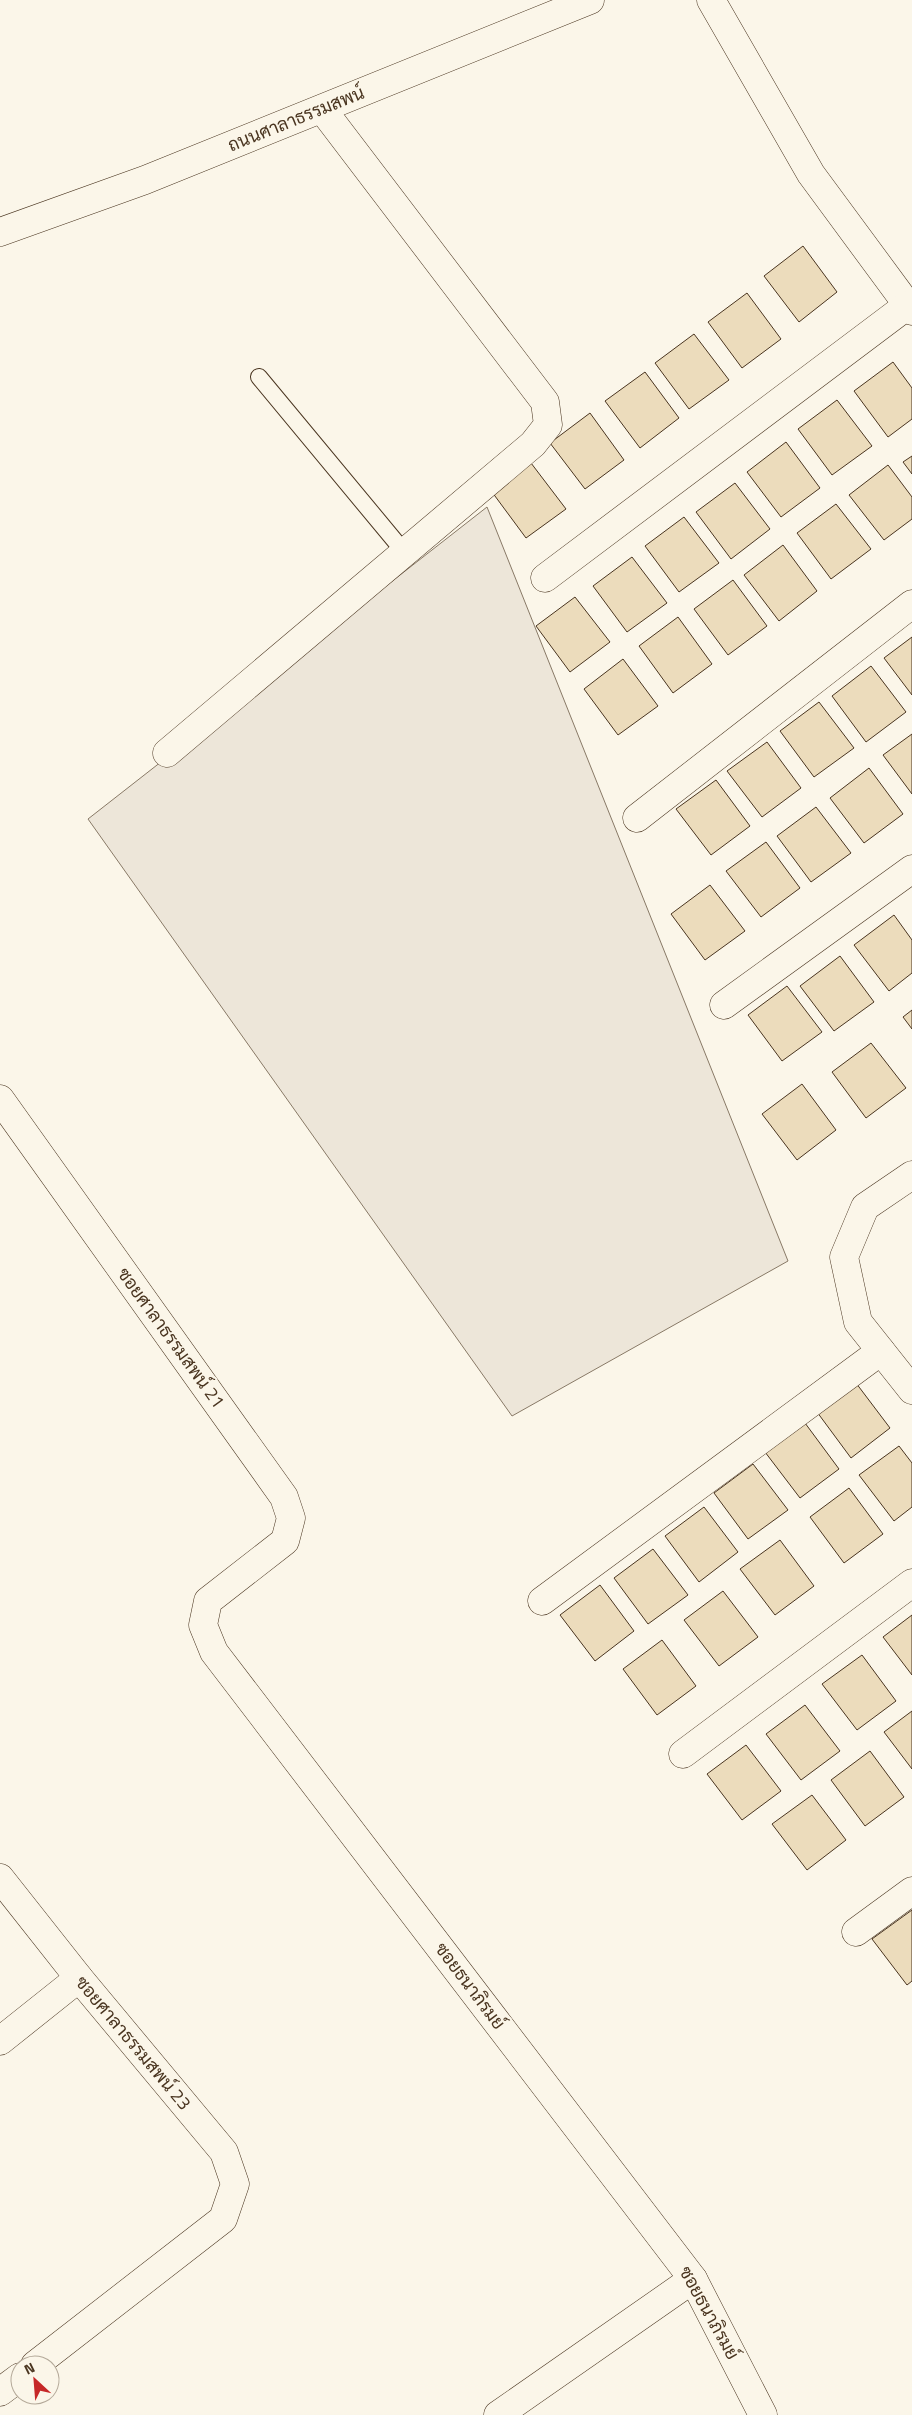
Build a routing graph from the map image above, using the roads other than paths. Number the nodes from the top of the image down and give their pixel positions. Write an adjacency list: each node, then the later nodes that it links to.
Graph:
1 (590, 0): 3 (street, ถนนศาลาธรรมสพน์)
2 (711, 0): 5 (street)
3 (322, 110): 4 (street, ถนนศาลาธรรมสพน์); 7 (street)
4 (0, 232)
5 (910, 308): 8 (street)
6 (259, 377): 7 (lane)
7 (405, 552): 10 (street)
8 (545, 578)
9 (912, 604): 11 (street)
10 (167, 753)
11 (637, 818)
12 (912, 869): 13 (street)
13 (724, 1005)
14 (0, 1099): 18 (street, ซอยศาลาธรรมสพน์ 21)
15 (912, 1175): 16 (street)
16 (881, 1351): 17 (street); 20 (street)
17 (912, 1390)
18 (245, 1573): 27 (street, ซอยธนาภิรมย์)
19 (912, 1583): 21 (street)
20 (542, 1601)
21 (683, 1754)
22 (0, 1878): 25 (street, ซอยศาลาธรรมสพน์ 23)
23 (912, 1891): 24 (street)
24 (856, 1932)
25 (79, 1978): 26 (street); 28 (street, ซอยศาลาธรรมสพน์ 23)
26 (0, 2041)
27 (693, 2278): 29 (street); 30 (street, ซอยธนาภิรมย์)
28 (48, 2355)
29 (498, 2415)
30 (762, 2415)

